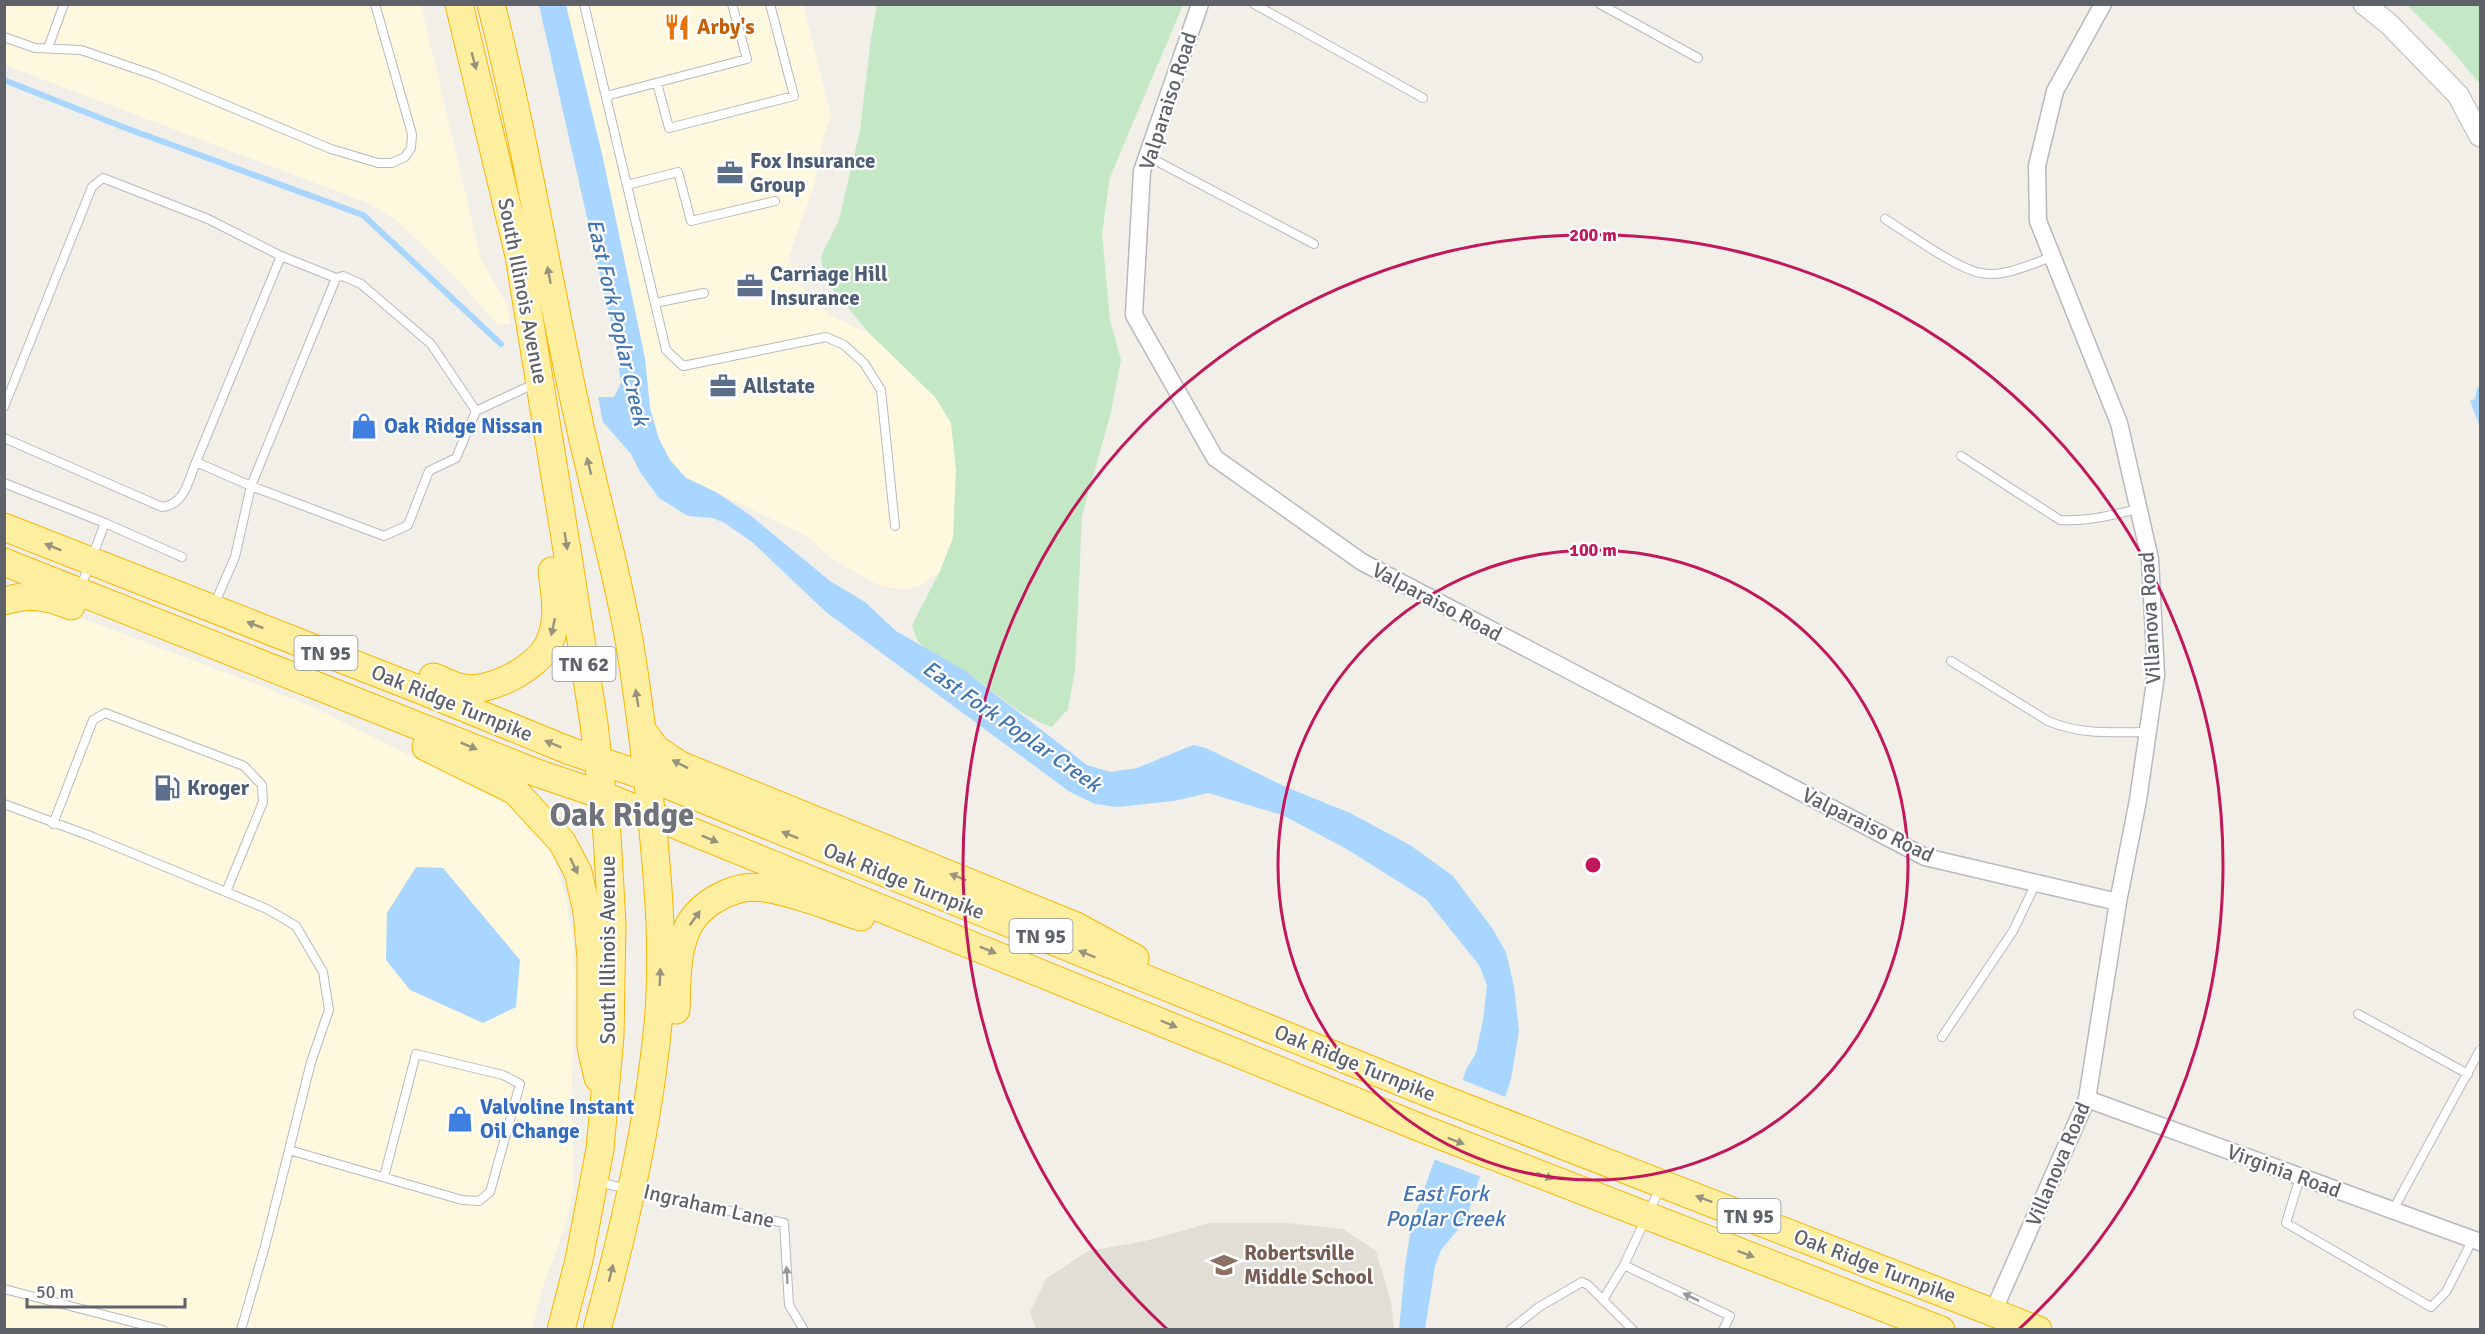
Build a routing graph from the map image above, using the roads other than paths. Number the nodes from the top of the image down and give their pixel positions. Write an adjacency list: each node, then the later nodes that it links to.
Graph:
1 (64, 4): 14 (lane)
2 (375, 4): 14 (lane)
3 (459, 4): 30 (highway, South Illinois Avenue / TN 62, one-way to 30)
4 (491, 4): 52 (highway, South Illinois Avenue / TN 62, one-way to 4)
5 (584, 4): 17 (lane)
6 (732, 4): 16 (lane)
7 (770, 4): 16 (lane)
8 (1200, 4): 20 (street, Valparaiso Road)
9 (1254, 4): 18 (lane)
10 (1600, 4): 15 (lane)
11 (2103, 4): 26 (street, Villanova Road)
12 (2364, 4): 19 (street)
13 (4, 37): 14 (lane)
14 (48, 48)
15 (1698, 58)
16 (657, 83): 17 (lane)
17 (606, 96): 21 (lane)
18 (1423, 98)
19 (2481, 136)
20 (1147, 156): 24 (lane); 60 (street, Valparaiso Road)
21 (627, 184): 22 (lane); 29 (lane)
22 (775, 201)
23 (1885, 219): 26 (lane)
24 (1314, 244)
25 (281, 256): 27 (lane); 31 (lane); 36 (lane)
26 (2052, 257): 39 (street, Villanova Road)
27 (336, 278): 32 (lane); 38 (lane)
28 (704, 293): 29 (lane)
29 (655, 303): 41 (lane)
30 (540, 381): 32 (lane); 34 (highway, South Illinois Avenue / TN 62)
31 (4, 407)
32 (476, 411): 38 (lane)
33 (4, 438): 36 (lane)
34 (550, 445): 49 (highway, one-way to 49); 54 (highway, South Illinois Avenue / TN 62, one-way to 54)
35 (1961, 456): 39 (lane)
36 (196, 462): 38 (lane)
37 (4, 483): 40 (lane)
38 (251, 486): 48 (lane)
39 (2138, 509): 53 (street, Villanova Road)
40 (105, 523): 43 (lane); 44 (lane)
41 (895, 526)
42 (4, 527): 44 (highway, Oak Ridge Turnpike / TN 95, one-way to 42)
43 (182, 556)
44 (90, 561): 46 (lane); 48 (highway, Oak Ridge Turnpike / TN 95)
45 (4, 562): 46 (highway, Oak Ridge Turnpike / TN 95)
46 (79, 592): 50 (highway, Oak Ridge Turnpike / TN 95)
47 (4, 601): 50 (highway)
48 (212, 609): 49 (highway, Oak Ridge Turnpike / TN 95, one-way to 48)
49 (293, 640): 54 (highway, Oak Ridge Turnpike / TN 95, one-way to 49)
50 (248, 659): 56 (highway, Oak Ridge Turnpike / TN 95, one-way to 56); 71 (highway, one-way to 71)
51 (1951, 661): 53 (lane)
52 (642, 730): 55 (highway, South Illinois Avenue / TN 62); 65 (highway, one-way to 52)
53 (2148, 732): 62 (street, Villanova Road)
54 (598, 761): 55 (highway, Oak Ridge Turnpike / TN 95); 56 (highway, South Illinois Avenue / TN 62)
55 (648, 777): 58 (highway, TN 62); 65 (highway, Oak Ridge Turnpike / TN 95, one-way to 55)
56 (602, 795): 58 (highway, Oak Ridge Turnpike / TN 95); 71 (highway, South Illinois Avenue / TN 62)
57 (4, 804): 59 (lane)
58 (651, 816): 63 (highway, Oak Ridge Turnpike / TN 95, one-way to 63); 69 (highway, TN 62, one-way to 58)
59 (53, 824): 61 (lane); 61 (lane)
60 (2036, 883): 62 (street, Valparaiso Road); 66 (lane)
61 (226, 892): 72 (lane)
62 (2118, 902): 70 (street, Villanova Road)
63 (948, 934): 69 (highway, one-way to 63); 79 (highway, Oak Ridge Turnpike / TN 95, one-way to 79)
64 (2358, 1014): 68 (lane)
65 (1255, 1022): 76 (highway, Oak Ridge Turnpike / TN 95)
66 (1942, 1037)
67 (2481, 1050): 68 (lane)
68 (2468, 1074): 78 (lane)
69 (650, 1094): 77 (highway, TN 62)
70 (2087, 1099): 73 (street, Virginia Road); 84 (street, Villanova Road)
71 (604, 1103): 75 (highway, South Illinois Avenue / TN 62)
72 (289, 1150): 74 (lane); 86 (lane)
73 (2300, 1177): 78 (street, Virginia Road); 80 (lane)
74 (384, 1178): 74 (lane)
75 (595, 1182): 77 (lane, Ingraham Lane); 87 (highway); 88 (highway, South Illinois Avenue / TN 62)
76 (1662, 1183): 79 (lane); 84 (highway, Oak Ridge Turnpike / TN 95, one-way to 76)
77 (632, 1189): 89 (highway, TN 62, one-way to 77); 90 (lane, Ingraham Lane, one-way to 77)
78 (2393, 1210): 80 (street, Virginia Road)
79 (1647, 1216): 81 (lane); 94 (highway, Oak Ridge Turnpike, one-way to 94)
80 (2477, 1241)
81 (1624, 1265): 83 (lane); 93 (lane, one-way to 81)
82 (4, 1289): 85 (lane)
83 (1603, 1300): 91 (lane); 92 (lane)
84 (1994, 1312): 95 (highway, Oak Ridge Turnpike / TN 95)
85 (163, 1329)
86 (241, 1329)
87 (544, 1329)
88 (561, 1329)
89 (597, 1329)
90 (804, 1329)
91 (1510, 1329)
92 (1633, 1329)
93 (1723, 1329)
94 (1941, 1329)
95 (2038, 1329)

